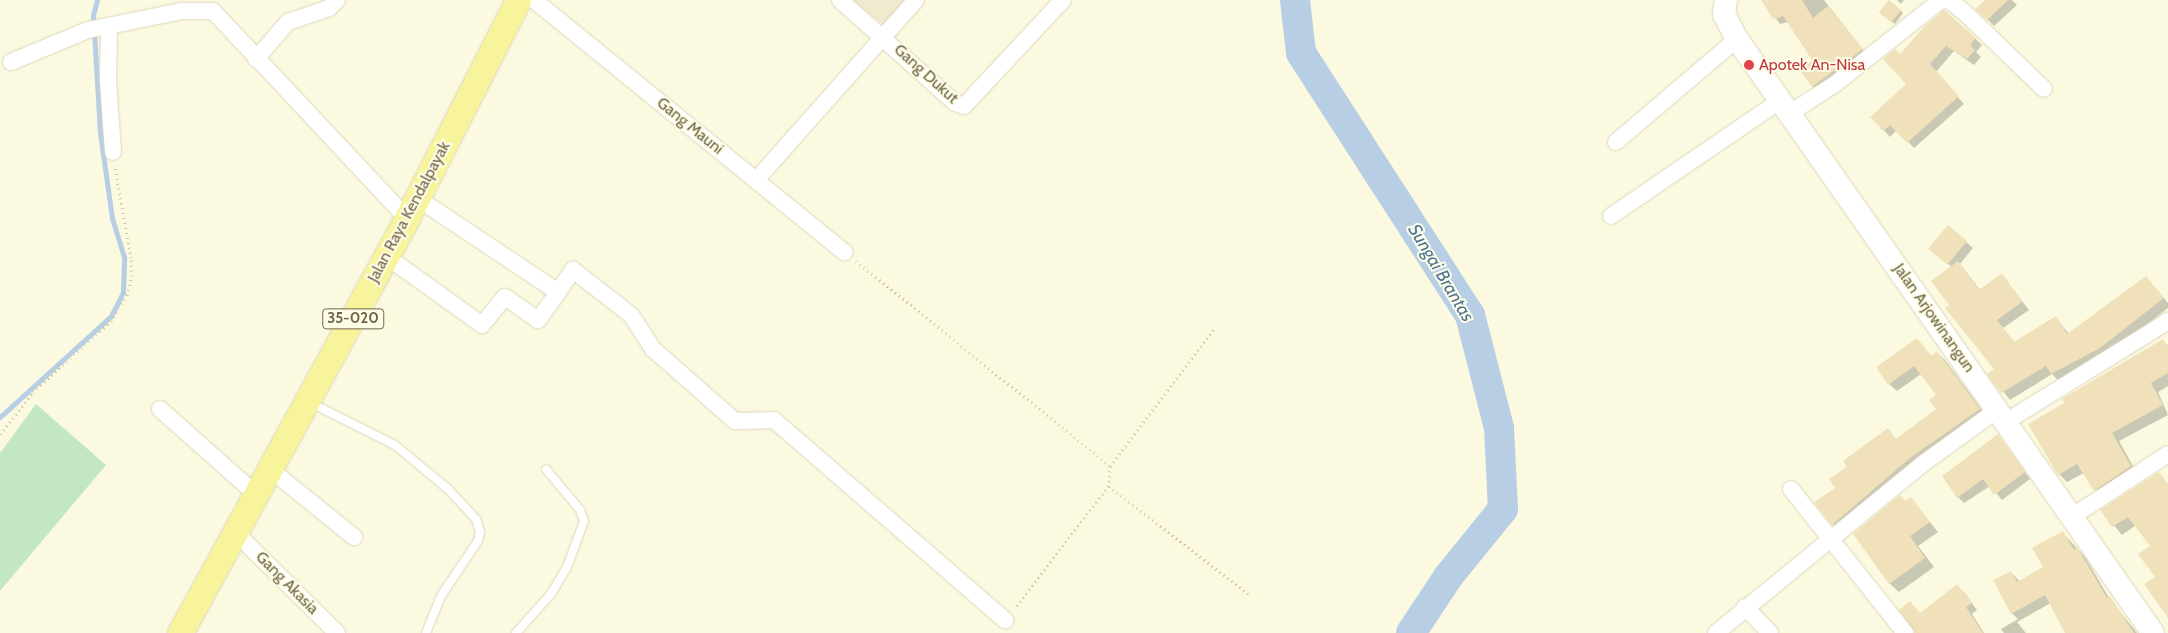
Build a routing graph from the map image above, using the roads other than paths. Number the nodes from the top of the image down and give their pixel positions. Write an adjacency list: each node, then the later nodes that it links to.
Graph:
1 (337, 0): 12 (street)
2 (518, 0): 19 (main road, Jalan Raya Kendalpayak / 35-020)
3 (534, 0): 18 (street, Gang Mauni)
4 (840, 0): 10 (street)
5 (916, 0): 10 (street, Gang Dukut)
6 (1063, 0): 10 (street, Gang Dukut)
7 (1726, 0): 11 (main road, Jalan Arjowinangun)
8 (217, 5): 9 (street); 12 (street)
9 (107, 27): 13 (street); 17 (street)
10 (883, 36): 18 (street)
11 (1737, 39): 15 (main road, Jalan Arjowinangun); 16 (street)
12 (256, 59): 19 (street)
13 (11, 62)
14 (2044, 89): 15 (street)
15 (1786, 106): 20 (street); 27 (main road, Jalan Arjowinangun)
16 (1616, 142)
17 (113, 152)
18 (757, 179): 21 (street, Gang Mauni)
19 (412, 208): 22 (main road, Jalan Raya Kendalpayak / 35-020); 23 (street)
20 (1611, 216)
21 (844, 252)
22 (386, 256): 23 (street); 25 (main road, Jalan Raya Kendalpayak / 35-020)
23 (558, 292): 38 (street)
24 (2168, 321): 27 (street)
25 (308, 401): 30 (main road, Jalan Raya Kendalpayak / 35-020); 41 (lane)
26 (160, 409): 32 (street)
27 (2003, 415): 33 (main road, Jalan Arjowinangun); 36 (street)
28 (2168, 454): 33 (street)
29 (546, 469): 42 (lane)
30 (271, 470): 32 (main road, Jalan Raya Kendalpayak / 35-020); 35 (street)
31 (1791, 490): 36 (street)
32 (257, 495): 34 (main road, Jalan Raya Kendalpayak / 35-020)
33 (2073, 516): 46 (main road, Jalan Arjowinangun)
34 (236, 533): 39 (main road, Jalan Raya Kendalpayak / 35-020); 40 (street, Gang Akasia)
35 (354, 537)
36 (1830, 541): 37 (street); 45 (street)
37 (1745, 607): 43 (street); 44 (street)
38 (1005, 620)
39 (180, 633)
40 (337, 633)
41 (426, 633)
42 (516, 633)
43 (1716, 633)
44 (1770, 633)
45 (1905, 633)
46 (2153, 633)

